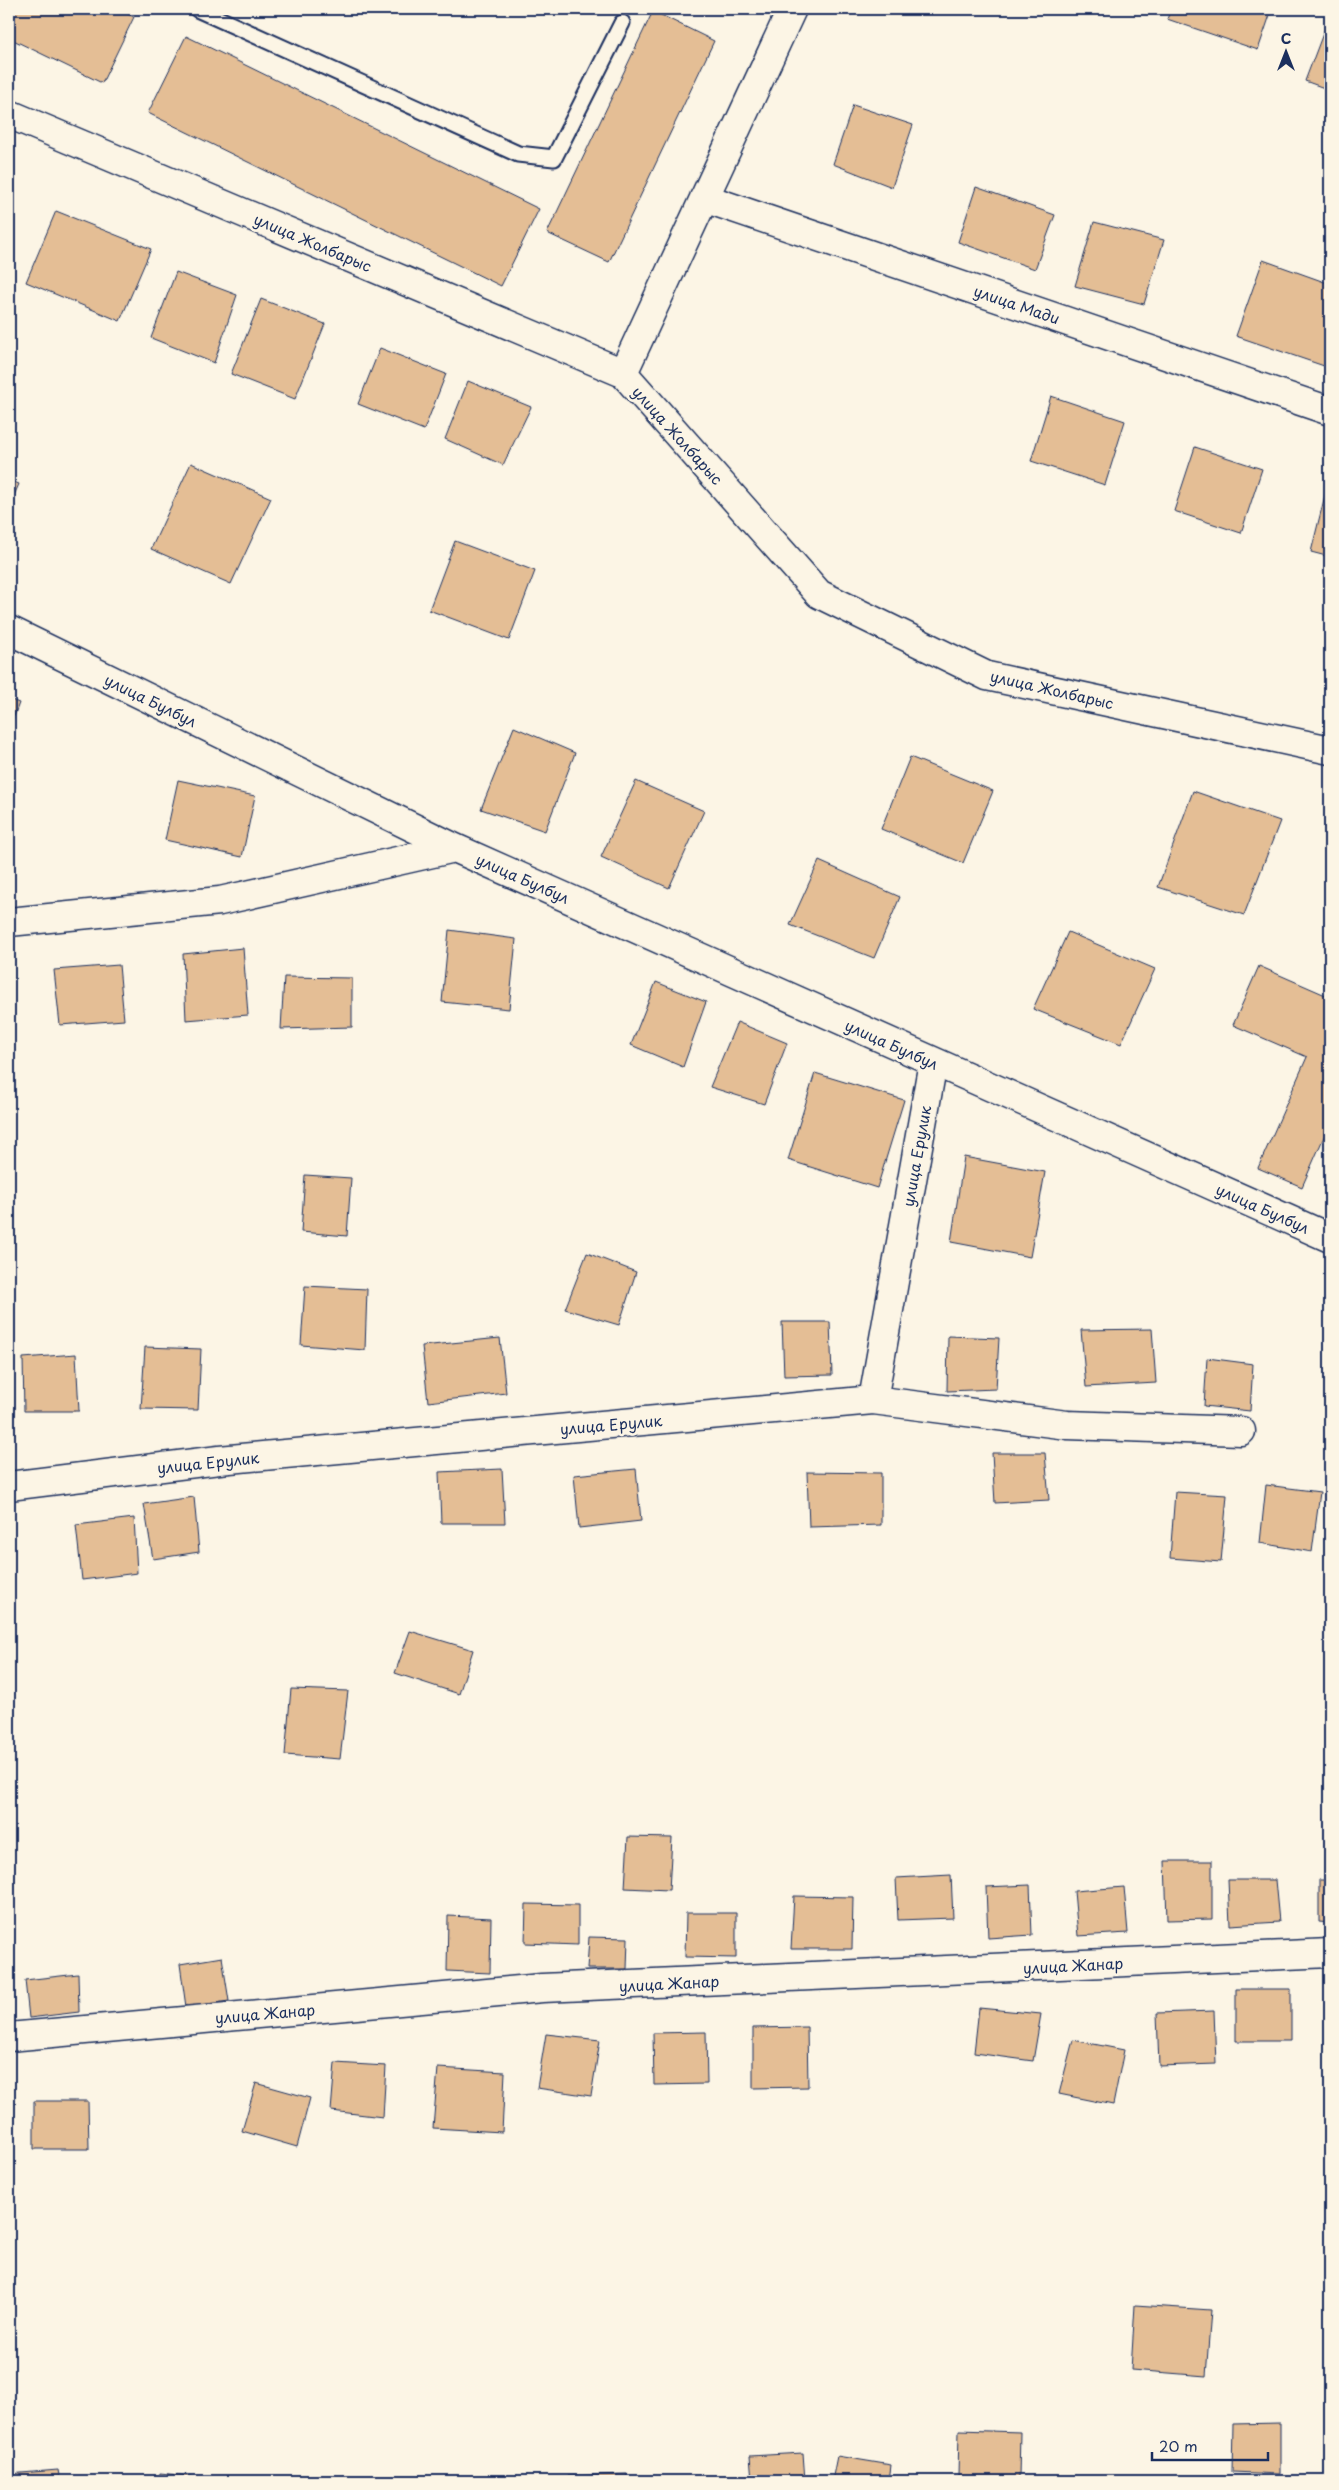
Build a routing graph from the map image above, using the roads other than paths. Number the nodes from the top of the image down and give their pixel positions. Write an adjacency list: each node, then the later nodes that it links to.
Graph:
1 (197, 9): 3 (lane)
2 (792, 9): 5 (street)
3 (622, 23)
4 (9, 114): 6 (street, улица Жолбарыс)
5 (704, 198): 6 (street); 7 (street, улица Мади)
6 (623, 373): 9 (street, улица Жолбарыс)
7 (1330, 411)
8 (9, 630): 10 (street, улица Булбул)
9 (1330, 750)
10 (455, 848): 11 (street); 12 (street, улица Булбул)
11 (9, 922)
12 (933, 1062): 13 (street, улица Булбул); 14 (street, улица Ерулик)
13 (1330, 1238)
14 (872, 1400): 15 (street); 16 (street, улица Ерулик)
15 (1241, 1431)
16 (9, 1486)
17 (1330, 1953): 18 (street, улица Жанар)
18 (9, 2037)

